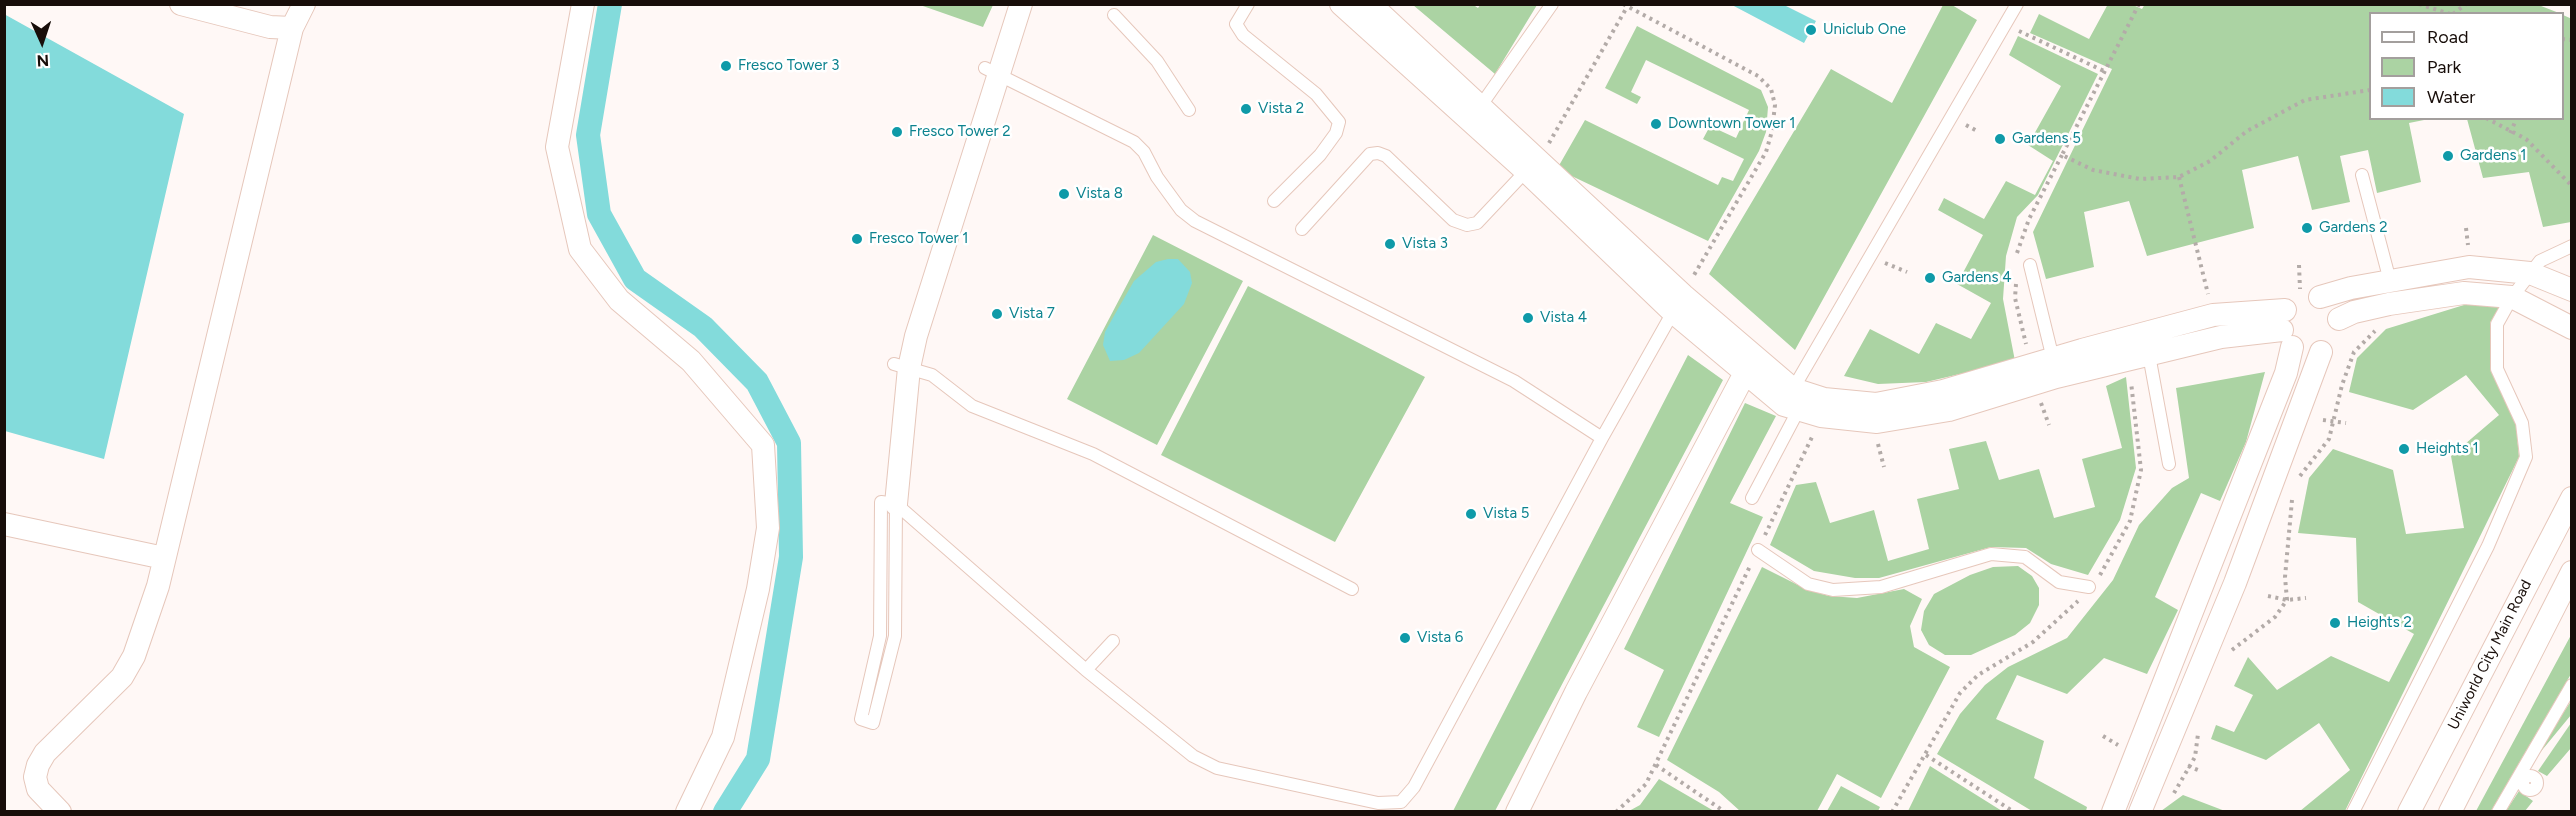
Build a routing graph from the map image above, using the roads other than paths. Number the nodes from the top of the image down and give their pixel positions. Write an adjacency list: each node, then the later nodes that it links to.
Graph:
1 (181, 4): 12 (street)
2 (304, 4): 12 (street)
3 (583, 4): 57 (street)
4 (1007, 4): 13 (street)
5 (1021, 4): 13 (street)
6 (1248, 4): 18 (lane)
7 (1341, 4): 15 (street)
8 (1370, 4): 15 (street)
9 (1552, 4): 15 (lane)
10 (2017, 4): 36 (lane)
11 (1114, 15): 14 (lane)
12 (292, 28): 44 (street)
13 (991, 70): 34 (street); 37 (lane)
14 (1189, 110)
15 (1475, 114): 16 (street)
16 (1533, 165): 19 (lane); 27 (street)
17 (2362, 175): 23 (lane)
18 (1274, 201)
19 (1302, 229)
20 (2571, 246): 22 (lane)
21 (2030, 265): 33 (lane)
22 (2530, 273): 23 (street); 24 (street); 26 (lane)
23 (2390, 281): 25 (street)
24 (2571, 290)
25 (2320, 297): 28 (street); 30 (street)
26 (2512, 297): 28 (street); 29 (street); 61 (lane)
27 (1678, 304): 35 (street); 36 (street); 37 (lane)
28 (2339, 319): 31 (street)
29 (2571, 328)
30 (2286, 329): 31 (street); 32 (street); 33 (street); 59 (street)
31 (2321, 352): 60 (street)
32 (2138, 358): 36 (street); 38 (lane)
33 (2052, 359): 36 (street)
34 (901, 366): 41 (street); 47 (lane)
35 (1745, 373): 36 (street); 58 (street)
36 (1796, 399): 39 (lane)
37 (1602, 438): 49 (lane)
38 (2169, 464)
39 (1752, 498)
40 (2571, 498): 52 (street, Uniworld City Main Road)
41 (888, 503): 49 (lane); 51 (lane)
42 (4, 524): 44 (street)
43 (1758, 550): 46 (lane)
44 (164, 558): 56 (street)
45 (2571, 572): 53 (street)
46 (2089, 587)
47 (1352, 589)
48 (1113, 641): 49 (lane)
49 (1086, 670)
50 (2571, 685): 54 (lane)
51 (867, 721)
52 (2451, 731): 53 (street); 62 (street, Uniworld City Main Road)
53 (2483, 747): 63 (street)
54 (2521, 778): 55 (lane); 64 (lane)
55 (2539, 789)
56 (60, 812)
57 (687, 812)
58 (1517, 812)
59 (2113, 812)
60 (2140, 812)
61 (2353, 812)
62 (2409, 812)
63 (2450, 812)
64 (2498, 812)

